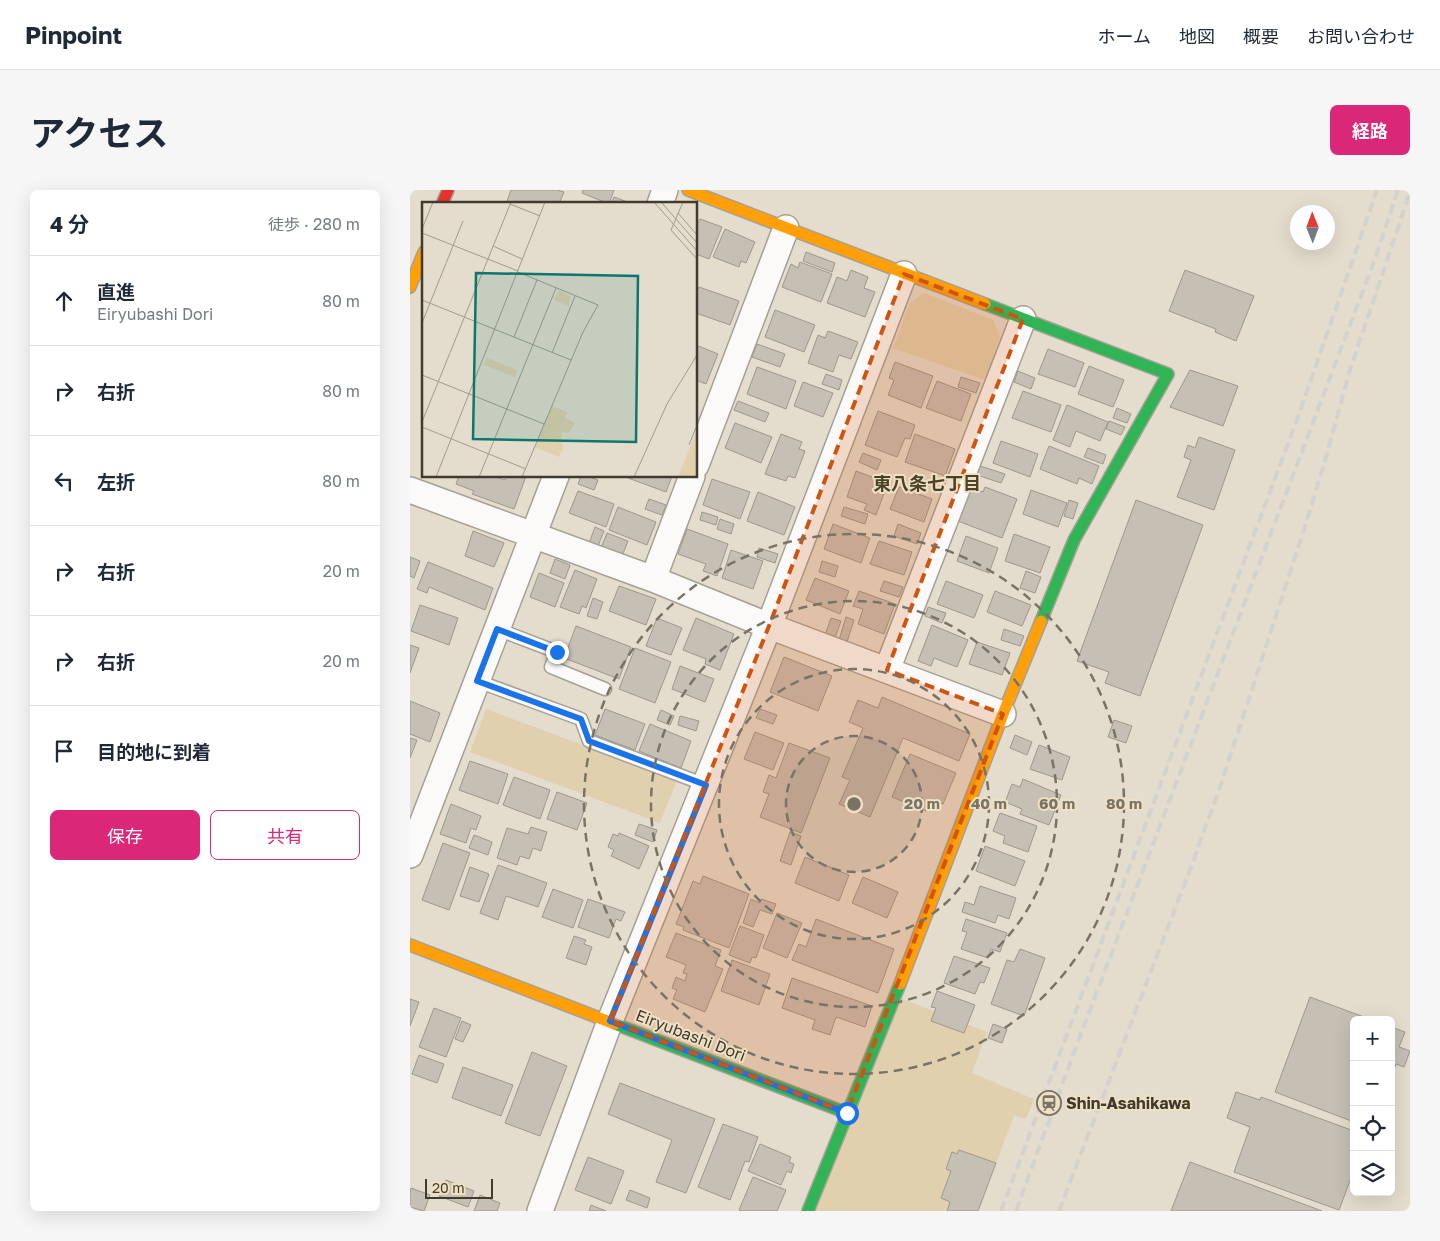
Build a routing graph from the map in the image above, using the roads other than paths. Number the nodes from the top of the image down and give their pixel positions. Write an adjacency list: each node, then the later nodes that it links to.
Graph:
1 (448, 190): 4 (street)
2 (665, 190): 5 (street)
3 (688, 190): 6 (street)
4 (443, 202)
5 (661, 202)
6 (786, 228): 8 (street); 11 (street)
7 (422, 257): 9 (street)
8 (904, 274): 10 (street); 17 (street)
9 (410, 287)
10 (1022, 319): 19 (street); 22 (street)
11 (698, 460)
12 (555, 478): 15 (street)
13 (691, 478): 16 (street)
14 (410, 490): 15 (street)
15 (533, 536): 16 (street); 18 (street)
16 (653, 579): 17 (street)
17 (769, 626): 19 (street); 23 (street)
18 (497, 629): 20 (street); 21 (lane)
19 (888, 670): 22 (street)
20 (477, 681): 23 (lane); 24 (street)
21 (605, 689)
22 (1003, 714): 27 (street)
23 (706, 785): 26 (street)
24 (410, 855)
25 (410, 944): 26 (street, Eiryubashi Dori)
26 (610, 1021): 27 (street, Eiryubashi Dori); 28 (street)
27 (847, 1113): 29 (street)
28 (540, 1211)
29 (808, 1211)

